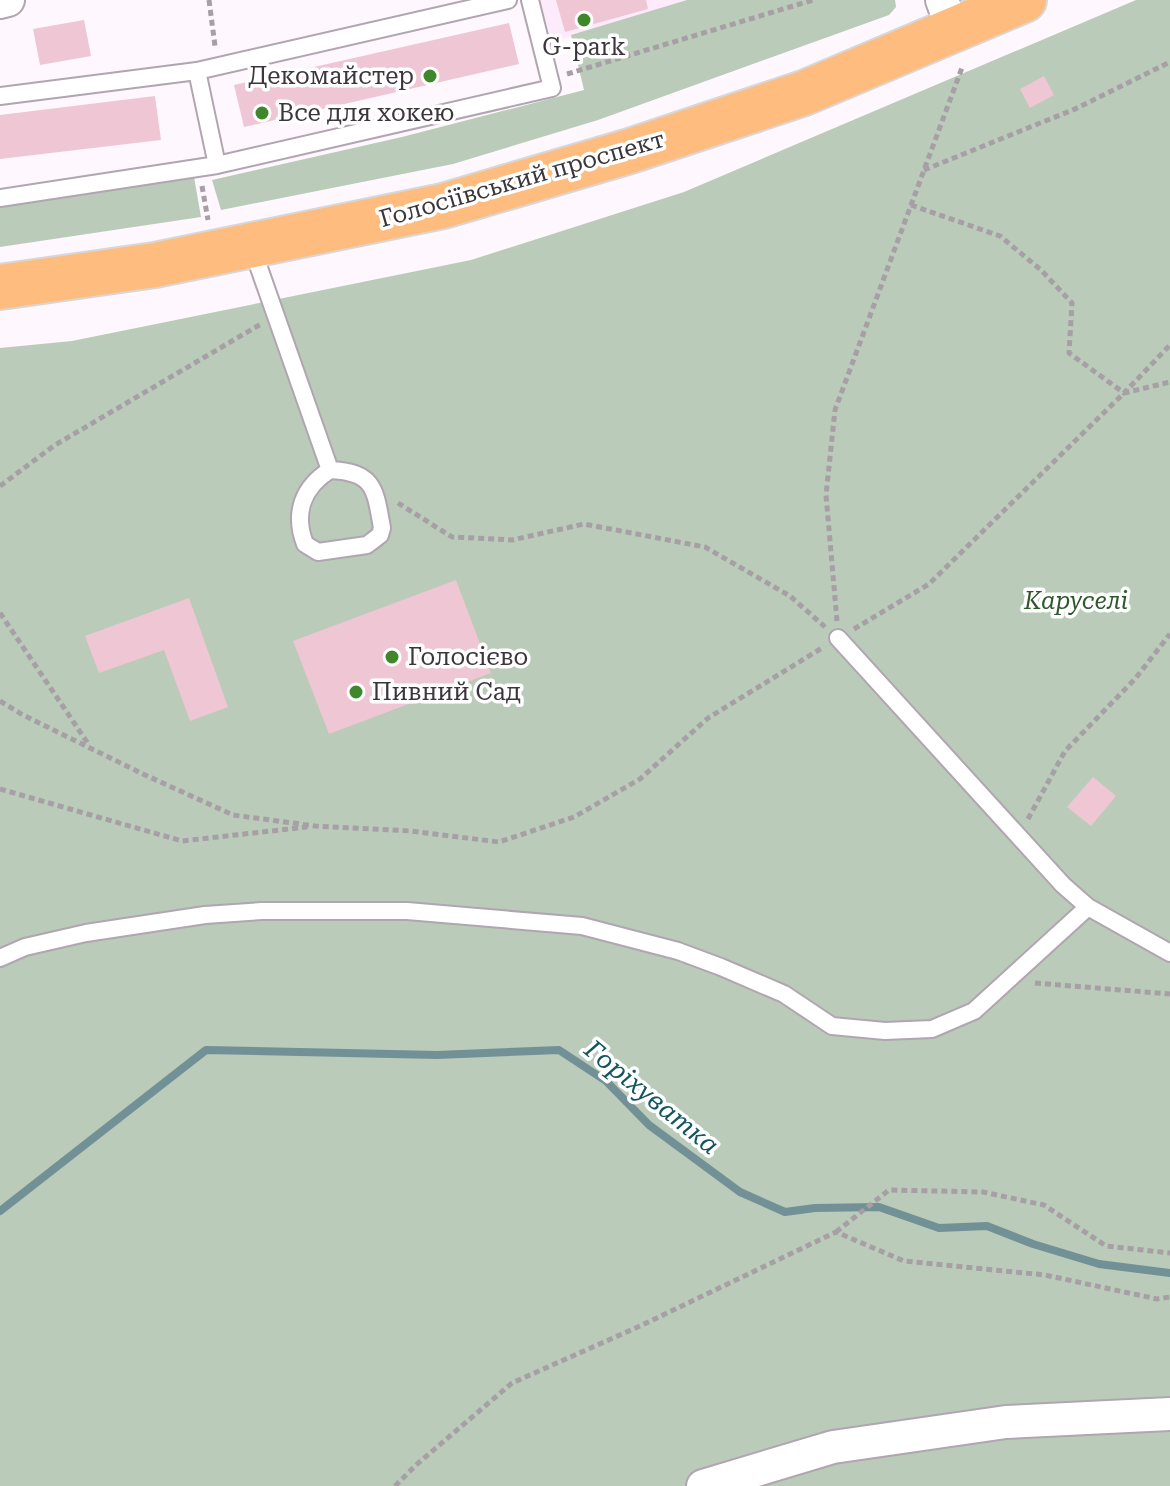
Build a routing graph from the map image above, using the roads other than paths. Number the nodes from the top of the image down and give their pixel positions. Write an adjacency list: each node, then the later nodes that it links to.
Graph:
1 (8, 0): 5 (street)
2 (508, 0): 7 (lane)
3 (530, 0): 9 (lane)
4 (1024, 0): 6 (highway, Голосіївський проспект)
5 (0, 2)
6 (953, 32): 11 (highway, Голосіївський проспект)
7 (197, 71): 8 (lane); 9 (lane)
8 (0, 96)
9 (217, 165): 10 (lane)
10 (0, 198)
11 (252, 247): 12 (highway, Голосіївський проспект); 13 (lane)
12 (0, 287)
13 (330, 470): 13 (lane)
14 (838, 638): 15 (lane)
15 (1088, 907): 16 (lane); 17 (lane)
16 (1170, 953)
17 (0, 958)
18 (1170, 1414): 19 (street)
19 (703, 1486)

